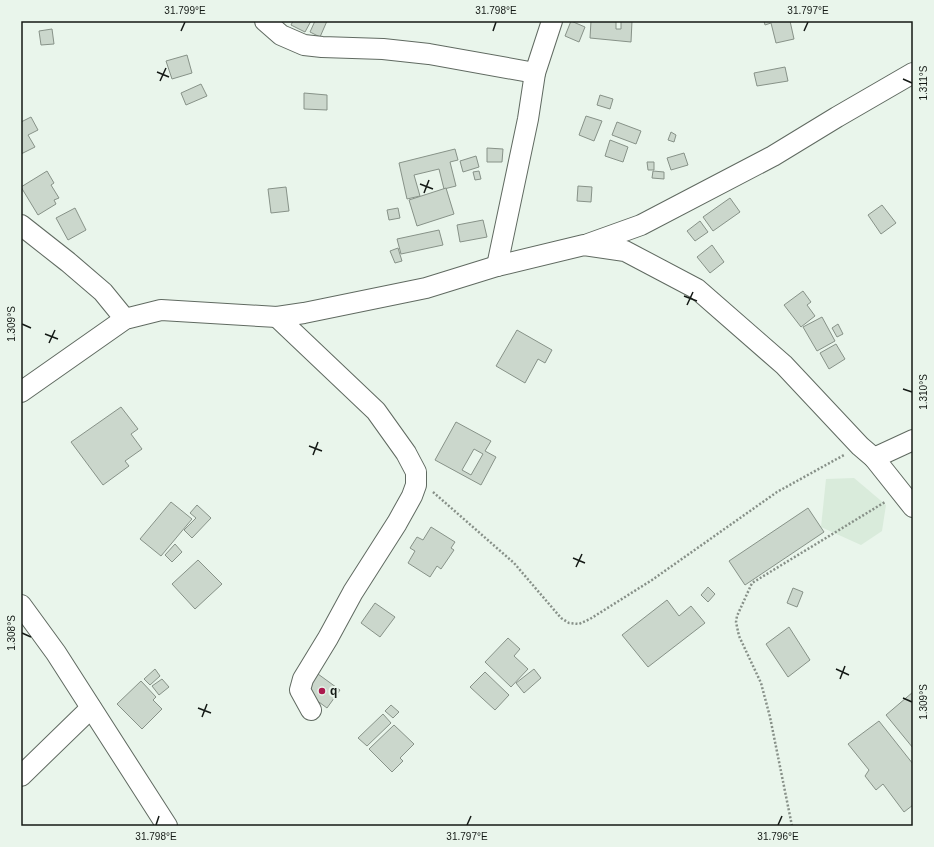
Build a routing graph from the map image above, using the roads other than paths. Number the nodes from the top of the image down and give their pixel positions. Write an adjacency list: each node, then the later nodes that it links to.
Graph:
1 (265, 21): 3 (street)
2 (552, 21): 3 (street)
3 (535, 73): 7 (street)
4 (913, 73): 6 (street)
5 (21, 225): 9 (street)
6 (584, 245): 7 (street); 12 (street)
7 (497, 266): 8 (street)
8 (276, 316): 9 (street); 16 (street)
9 (125, 319): 10 (street)
10 (21, 392)
11 (913, 440): 12 (street)
12 (867, 452): 13 (street)
13 (913, 507)
14 (21, 605): 15 (street)
15 (90, 708): 17 (street); 18 (street)
16 (311, 710)
17 (21, 776)
18 (167, 826)

